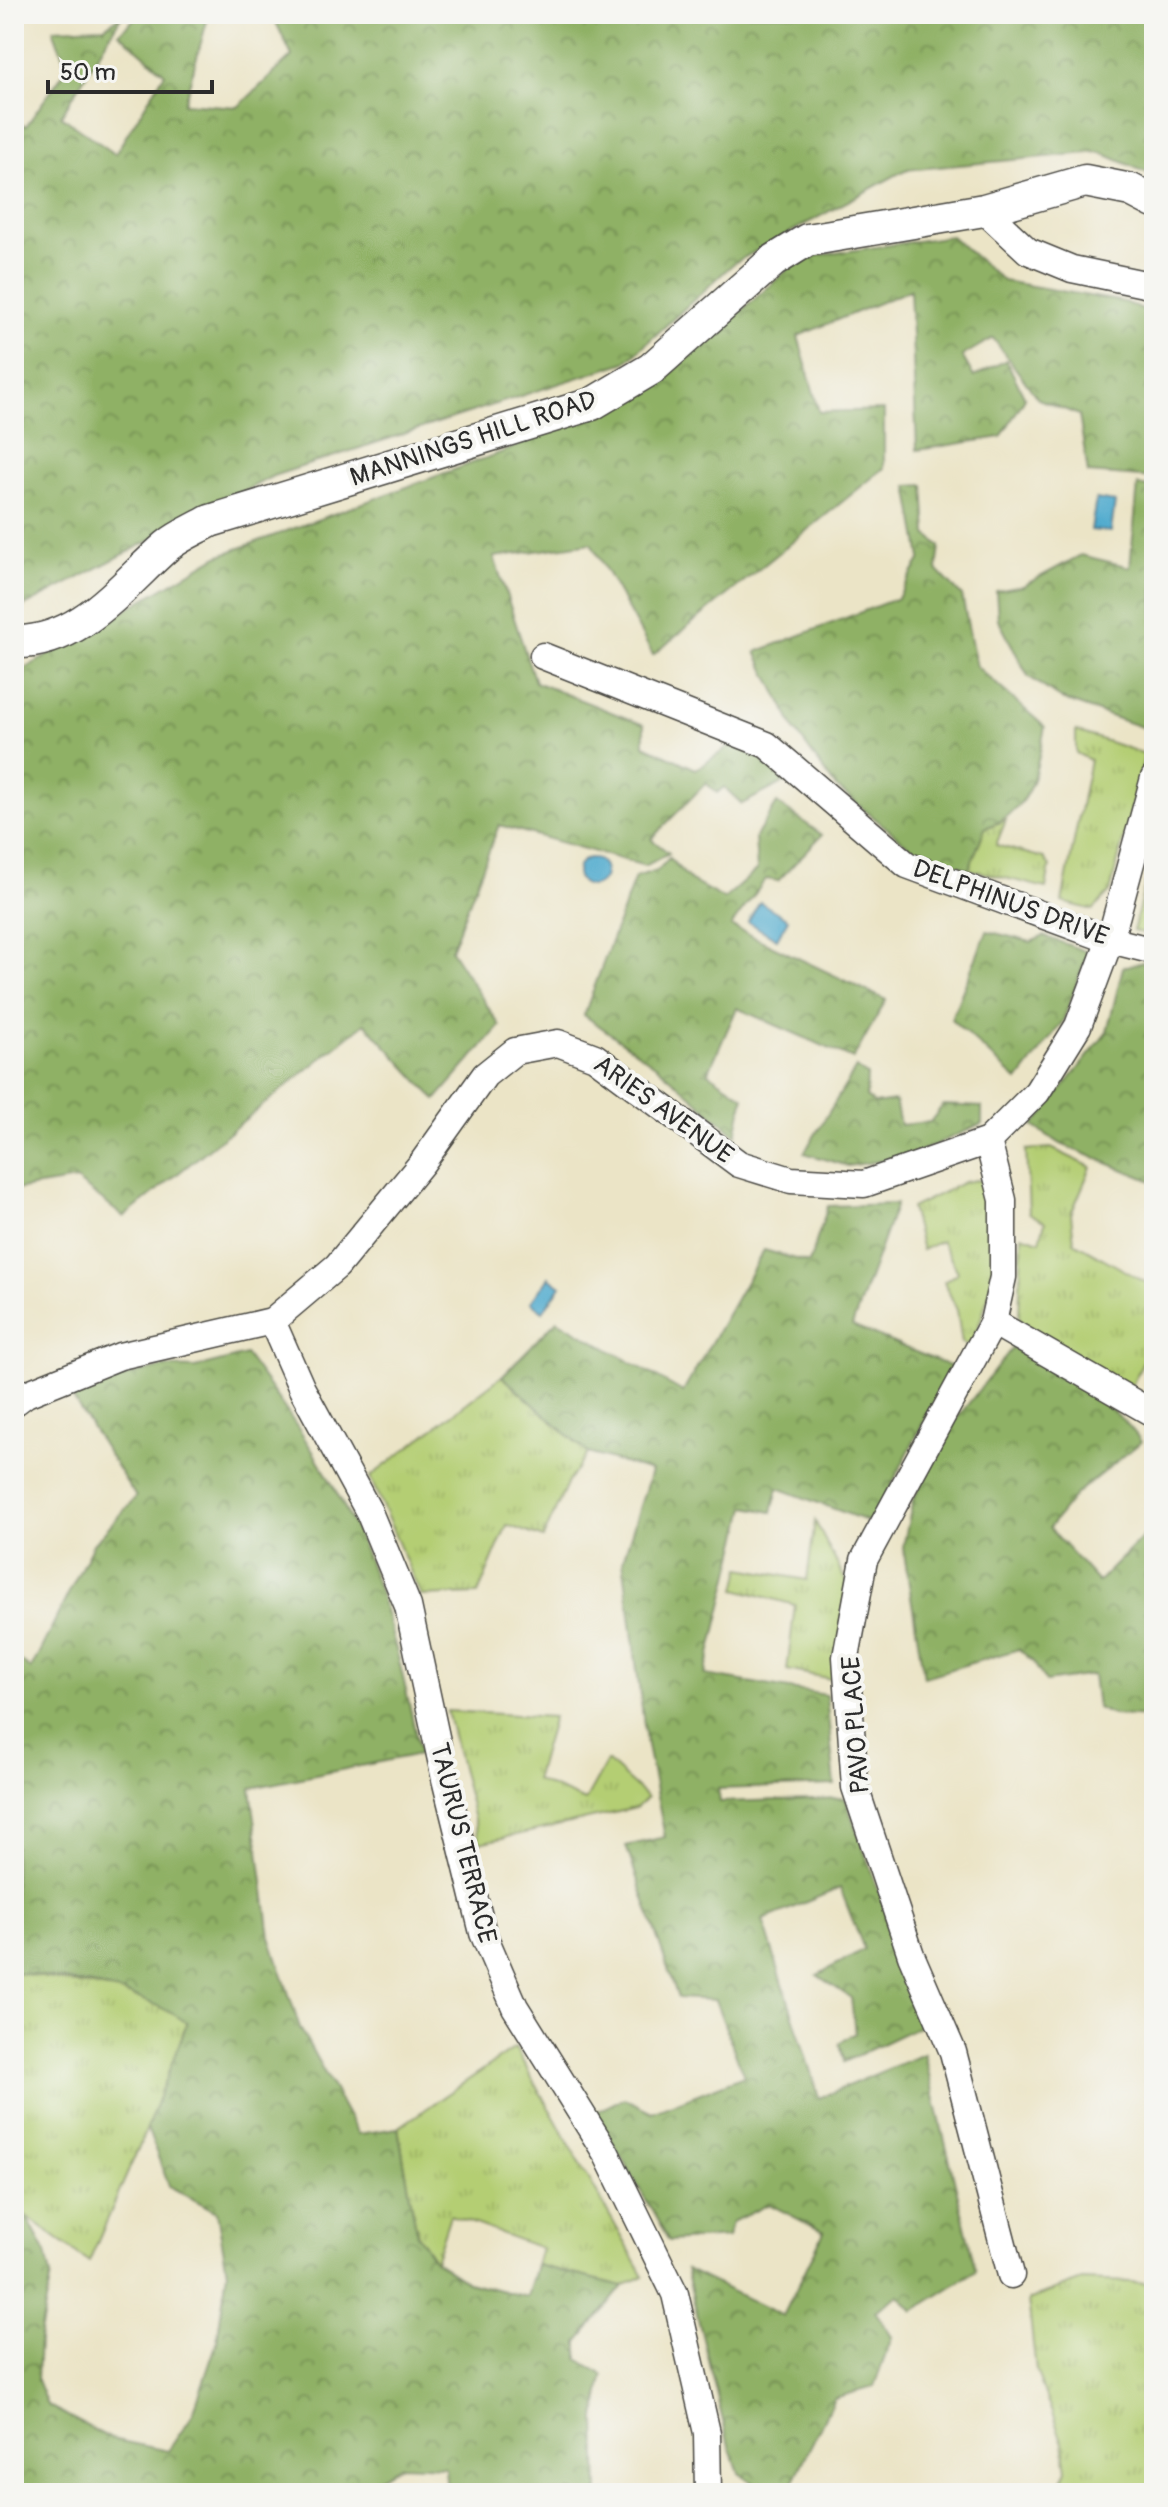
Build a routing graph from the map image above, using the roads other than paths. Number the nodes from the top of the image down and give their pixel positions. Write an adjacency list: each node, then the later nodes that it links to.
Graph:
1 (1154, 202): 2 (main road, MANNINGS HILL ROAD)
2 (984, 210): 3 (street); 4 (main road, MANNINGS HILL ROAD)
3 (1154, 286)
4 (14, 642)
5 (543, 656): 7 (street, DELPHINUS DRIVE)
6 (1154, 778): 7 (street, ARIES AVENUE)
7 (1110, 940): 8 (street, DELPHINUS DRIVE); 9 (street, ARIES AVENUE)
8 (1154, 951)
9 (988, 1141): 10 (street, ARIES AVENUE); 11 (street, PAVO PLACE)
10 (272, 1321): 12 (street, ARIES AVENUE); 15 (street, TAURUS TERRACE)
11 (993, 1322): 13 (street); 14 (street, PAVO PLACE)
12 (14, 1403)
13 (1154, 1414)
14 (1011, 2275)
15 (713, 2491)

